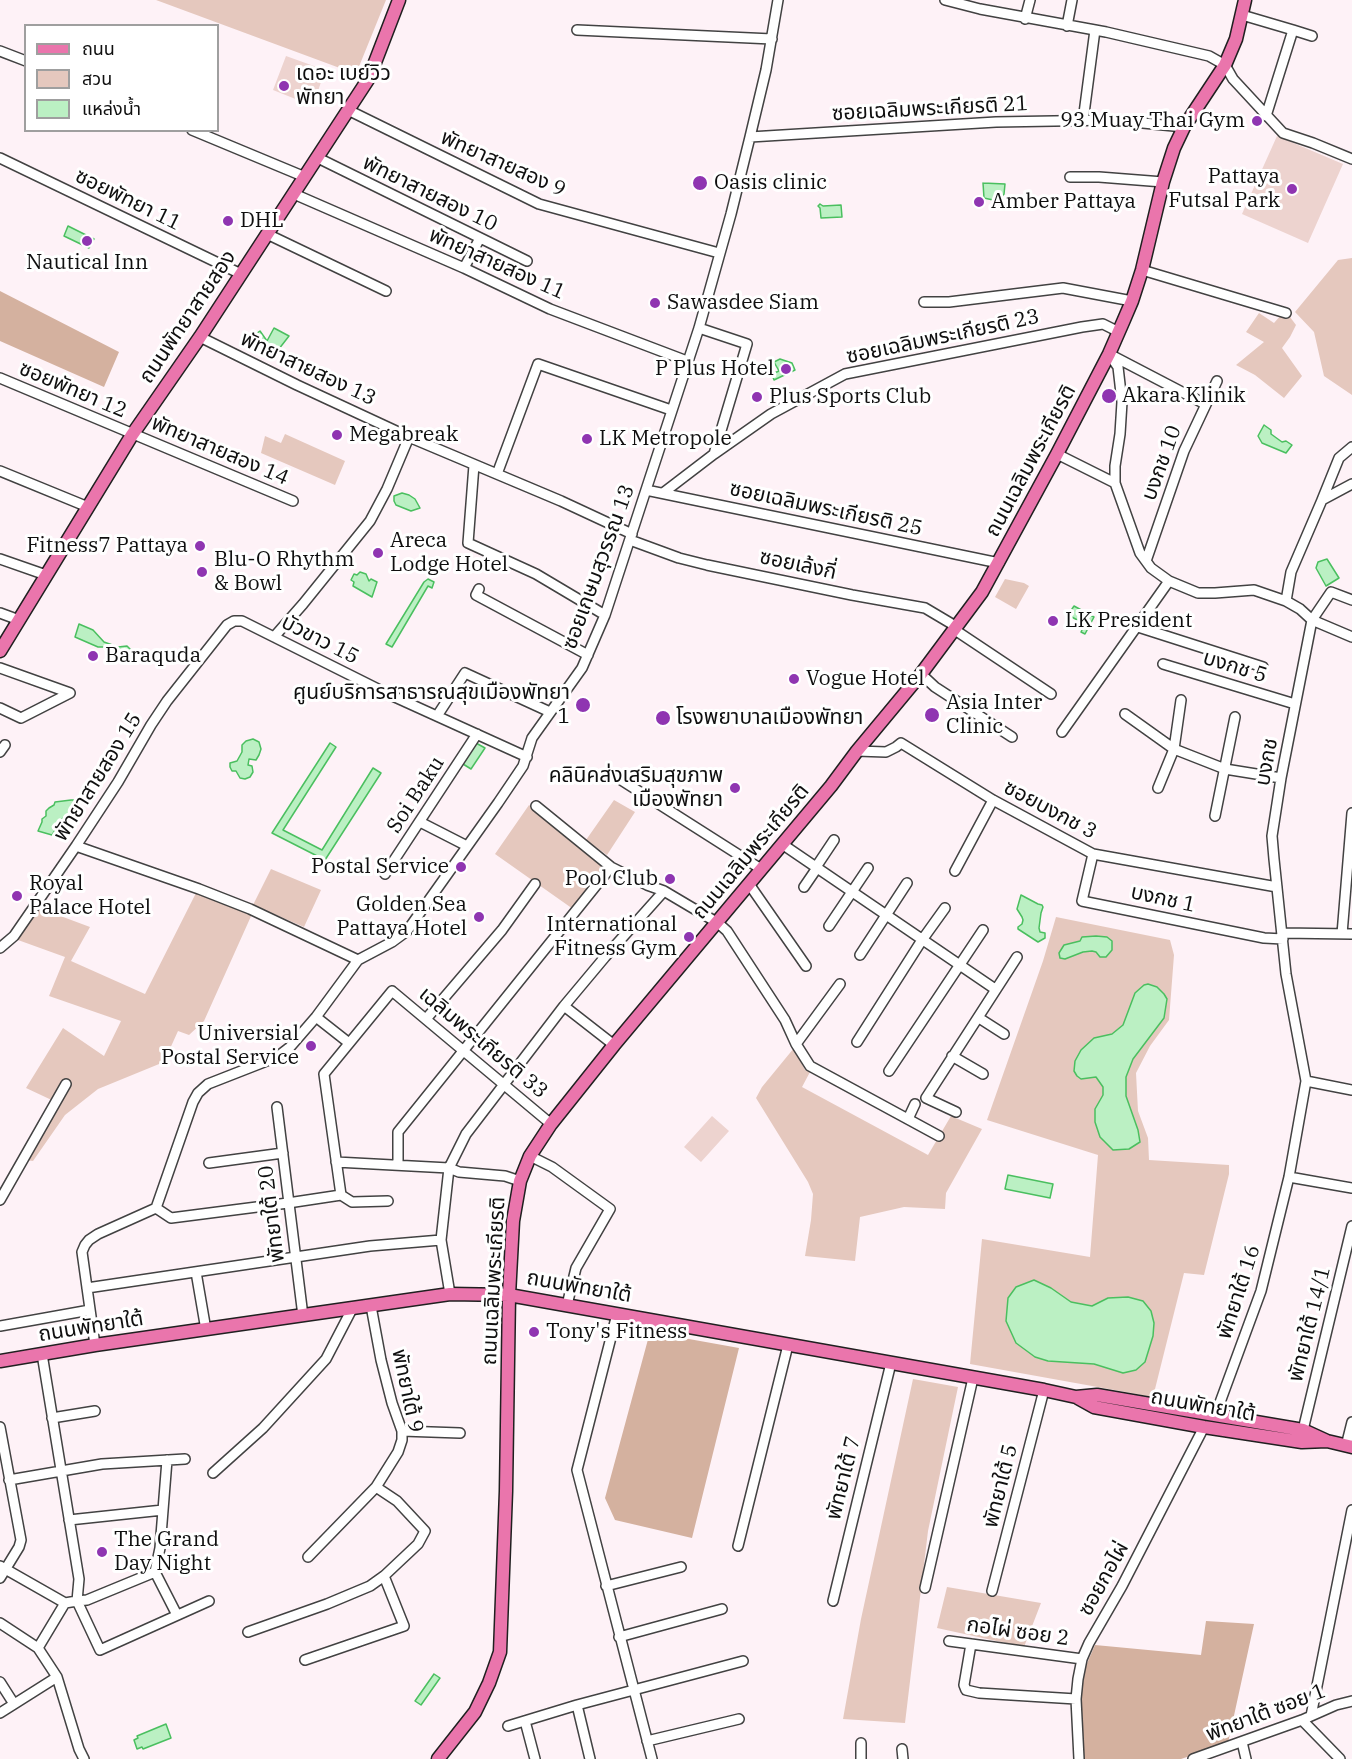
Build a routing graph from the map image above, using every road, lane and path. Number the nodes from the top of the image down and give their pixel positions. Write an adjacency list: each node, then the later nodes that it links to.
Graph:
1 (399, 0): 19 (main road, ถนนพัทยาสายสอง)
2 (778, 0): 15 (street, ซอยเกษมสุวรรณ 13)
3 (945, 0): 7 (street)
4 (1030, 0): 9 (street)
5 (1072, 0): 10 (street)
6 (1245, 0): 8 (main road, ถนนเฉลิมพระเกียรติ)
7 (981, 5): 9 (street)
8 (1242, 15): 13 (street); 18 (main road, ถนนเฉลิมพระเกียรติ)
9 (1025, 19): 10 (street)
10 (1067, 26): 12 (street)
11 (577, 30): 15 (street)
12 (1095, 30): 18 (street); 21 (street)
13 (1293, 30): 14 (street); 20 (street)
14 (1312, 36)
15 (772, 39): 24 (street, ซอยเกษมสุวรรณ 13)
16 (0, 51): 17 (street)
17 (24, 60)
18 (1225, 65): 20 (street); 22 (main road, ถนนเฉลิมพระเกียรติ)
19 (348, 110): 26 (main road, ถนนพัทยาสายสอง); 34 (street, พัทยาสายสอง 9)
20 (1266, 116): 27 (street)
21 (1083, 121): 22 (street, ซอยเฉลิมพระเกียรติ 21); 24 (street, ซอยเฉลิมพระเกียรติ 21)
22 (1184, 127): 30 (main road, ถนนเฉลิมพระเกียรติ)
23 (197, 132): 28 (street)
24 (750, 137): 34 (street, ซอยเกษมสุวรรณ 13)
25 (0, 158): 38 (street, ซอยพัทยา 11)
26 (318, 158): 28 (main road, ถนนพัทยาสายสอง); 33 (street, พัทยาสายสอง 10)
27 (1352, 159)
28 (305, 177): 31 (main road, ถนนพัทยาสายสอง)
29 (1070, 177): 30 (street)
30 (1163, 182): 37 (main road, ถนนเฉลิมพระเกียรติ)
31 (294, 194): 32 (main road, ถนนพัทยาสายสอง); 36 (street, พัทยาสายสอง 11)
32 (267, 234): 38 (main road, ถนนพัทยาสายสอง); 39 (street)
33 (480, 238): 35 (street, พัทยาสายสอง 10); 36 (street)
34 (719, 253): 43 (street, ซอยเกษมสุวรรณ 13)
35 (527, 261)
36 (464, 268): 47 (street, พัทยาสายสอง 11)
37 (1142, 270): 40 (main road, ถนนเฉลิมพระเกียรติ); 42 (street)
38 (241, 274): 45 (main road, ถนนพัทยาสายสอง)
39 (386, 291)
40 (1132, 301): 41 (street); 44 (main road, ถนนเฉลิมพระเกียรติ)
41 (924, 303)
42 (1286, 313)
43 (699, 328): 47 (street, ซอยเกษมสุวรรณ 13); 55 (street)
44 (1119, 332): 46 (main road, ถนนเฉลิมพระเกียรติ); 55 (street, ซอยเฉลิมพระเกียรติ 23)
45 (200, 337): 52 (main road, ถนนพัทยาสายสอง); 53 (street, พัทยาสายสอง 13)
46 (1109, 354): 50 (street); 56 (main road, ถนนเฉลิมพระเกียรติ); 60 (street)
47 (687, 361): 51 (street, ซอยเกษมสุวรรณ 13)
48 (0, 378): 52 (street, ซอยพัทยา 12)
49 (1217, 381): 50 (street, บงกช 10)
50 (1205, 404): 69 (street, บงกช 10)
51 (671, 410): 59 (street); 62 (street, ซอยเกษมสุวรรณ 13)
52 (132, 435): 65 (street, พัทยาสายสอง 14); 66 (main road, ถนนพัทยาสายสอง)
53 (409, 437): 57 (street, พัทยาสายสอง 13); 83 (street)
54 (1352, 447): 64 (street)
55 (714, 454): 63 (street, ซอยเฉลิมพระเกียรติ 23)
56 (1057, 454): 60 (street); 70 (main road, ถนนเฉลิมพระเกียรติ)
57 (474, 465): 59 (street, พัทยาสายสอง 13); 77 (street)
58 (0, 471): 66 (street)
59 (497, 474): 67 (street, พัทยาสายสอง 13)
60 (1115, 483): 69 (street)
61 (1352, 484): 64 (street)
62 (646, 490): 63 (street, ซอยเฉลิมพระเกียรติ 25); 67 (street, ซอยเกษมสุวรรณ 13)
63 (663, 494): 70 (street, ซอยเฉลิมพระเกียรติ 25)
64 (1322, 500): 75 (street)
65 (293, 501)
66 (88, 507): 71 (main road, ถนนพัทยาสายสอง)
67 (631, 537): 77 (street, ซอยเกษมสุวรรณ 13); 82 (street, ซอยเล้งกี่)
68 (0, 559): 71 (street)
69 (1146, 561): 72 (street)
70 (999, 563): 82 (main road, ถนนเฉลิมพระเกียรติ)
71 (46, 575): 78 (main road, ถนนพัทยาสายสอง)
72 (1169, 581): 75 (street); 81 (street)
73 (479, 589): 86 (street)
74 (1352, 600): 79 (street)
75 (1286, 601): 79 (street)
76 (0, 613): 78 (street)
77 (605, 615): 86 (street, ซอยเกษมสุวรรณ 13)
78 (19, 620): 85 (main road, ถนนพัทยาสายสอง)
79 (1312, 620): 84 (street); 93 (street, บงกช)
80 (227, 625): 83 (street, บัวขาว 15); 116 (street, พัทยาสายสอง 15)
81 (1138, 627): 88 (street); 99 (street)
82 (956, 628): 90 (main road, ถนนเฉลิมพระเกียรติ); 91 (street, ซอยเล้งกี่)
83 (274, 637): 97 (street, บัวขาว 15)
84 (1352, 637)
85 (0, 651)
86 (588, 655): 95 (street, ซอยเกษมสุวรรณ 13)
87 (1163, 664): 93 (street, บงกช 5)
88 (1263, 667)
89 (0, 668): 94 (street)
90 (921, 674): 101 (street); 103 (main road, ถนนเฉลิมพระเกียรติ)
91 (1052, 694)
92 (1181, 700): 102 (street)
93 (1295, 704): 107 (street, บงกช)
94 (0, 708)
95 (550, 712): 97 (street); 104 (street, ซอยเกษมสุวรรณ 13)
96 (1125, 714): 102 (street)
97 (437, 716): 100 (street, บัวขาว 15)
98 (1235, 717): 105 (street)
99 (1062, 732)
100 (477, 734): 104 (street, บัวขาว 15); 113 (street, Soi Baku)
101 (1012, 737)
102 (1174, 749): 105 (street); 108 (street)
103 (857, 751): 109 (street, ซอยบงกช 3); 115 (main road, ถนนเฉลิมพระเกียรติ)
104 (527, 757): 117 (street, ซอยเกษมสุวรรณ 13)
105 (1225, 769): 107 (street); 112 (street)
106 (618, 778): 122 (street)
107 (1281, 778): 129 (street, บงกช)
108 (1158, 788)
109 (993, 800): 118 (street, ซอยบงกช 3); 123 (street)
110 (536, 806): 119 (street)
111 (1352, 813): 137 (street)
112 (1215, 816)
113 (420, 822): 117 (street); 124 (street, Soi Baku)
114 (834, 840): 120 (street)
115 (782, 844): 120 (street); 122 (main road, ถนนเฉลิมพระเกียรติ)
116 (76, 846): 140 (street, พัทยาสายสอง 15); 143 (street)
117 (467, 846): 143 (street, ซอยเกษมสุวรรณ 13)
118 (1093, 854): 129 (street, ซอยบงกช 3); 138 (street, บงกช 1)
119 (611, 867): 130 (street); 157 (street)
120 (817, 868): 128 (street); 131 (street)
121 (868, 868): 131 (street)
122 (761, 869): 125 (main road, ถนนเฉลิมพระเกียรติ)
123 (955, 871)
124 (385, 874)
125 (748, 884): 134 (main road, ถนนเฉลิมพระเกียรติ); 145 (street)
126 (906, 884): 133 (street)
127 (535, 885): 151 (street)
128 (804, 887)
129 (1277, 887): 138 (street, บงกช)
130 (664, 891): 134 (street); 148 (street)
131 (852, 892): 133 (street); 135 (street)
132 (945, 908): 139 (street)
133 (887, 915): 139 (street); 141 (street)
134 (718, 923): 155 (street); 156 (main road, ถนนเฉลิมพระเกียรติ)
135 (829, 926)
136 (982, 930): 144 (street)
137 (1347, 934): 138 (street)
138 (1283, 936): 161 (street, บงกช)
139 (922, 940): 144 (street); 153 (street)
140 (0, 948)
141 (860, 955)
142 (1017, 957): 147 (street)
143 (358, 960): 149 (street, ซอยเกษมสุวรรณ 13)
144 (960, 965): 147 (street); 159 (street)
145 (806, 966)
146 (840, 984): 155 (street)
147 (995, 989): 150 (street)
148 (564, 1006): 156 (street); 163 (street)
149 (316, 1017): 154 (street); 184 (street, ซอยเกษมสุวรรณ 13)
150 (979, 1018): 152 (street); 158 (street)
151 (426, 1019): 154 (street, เฉลิมพระเกียรติ 33); 157 (street, เฉลิมพระเกียรติ 33)
152 (1004, 1034)
153 (857, 1042)
154 (349, 1043): 173 (street)
155 (796, 1044): 168 (street)
156 (614, 1045): 169 (main road, ถนนเฉลิมพระเกียรติ)
157 (463, 1050): 163 (street, เฉลิมพระเกียรติ 33); 175 (street)
158 (952, 1056): 160 (street); 167 (street)
159 (890, 1071)
160 (982, 1074)
161 (1306, 1081): 164 (street); 177 (street, บงกช)
162 (66, 1084): 181 (street)
163 (503, 1084): 169 (street, เฉลิมพระเกียรติ 33); 176 (street)
164 (1352, 1090)
165 (915, 1104): 168 (street)
166 (277, 1107): 171 (street, พัทยาใต้ 20)
167 (956, 1112)
168 (908, 1119): 170 (street)
169 (551, 1124): 172 (main road, ถนนเฉลิมพระเกียรติ)
170 (939, 1136)
171 (283, 1153): 174 (street); 183 (street, พัทยาใต้ 20)
172 (530, 1156): 178 (main road, ถนนเฉลิมพระเกียรติ); 192 (street)
173 (336, 1162): 175 (street); 180 (street)
174 (209, 1163)
175 (398, 1164): 176 (street)
176 (449, 1168): 178 (street); 186 (street)
177 (1289, 1177): 179 (street); 209 (street, พัทยาใต้ 16)
178 (520, 1181): 191 (main road, ถนนเฉลิมพระเกียรติ)
179 (1352, 1188)
180 (340, 1195): 182 (street); 183 (street)
181 (0, 1200)
182 (388, 1201)
183 (288, 1203): 184 (street); 187 (street, พัทยาใต้ 20)
184 (156, 1208): 189 (street)
185 (1352, 1226): 214 (street, พัทยาใต้ 14/1)
186 (441, 1240): 187 (street); 190 (street)
187 (295, 1256): 188 (street); 197 (street, พัทยาใต้ 20)
188 (196, 1272): 189 (street); 199 (street)
189 (87, 1288): 195 (street)
190 (450, 1294): 191 (main road, ถนนพัทยาใต้); 193 (main road, ถนนพัทยาใต้)
191 (509, 1295): 192 (main road, ถนนพัทยาใต้); 269 (main road, ถนนเฉลิมพระเกียรติ)
192 (567, 1305): 196 (main road, ถนนพัทยาใต้)
193 (371, 1306): 194 (main road, ถนนพัทยาใต้); 215 (street, พัทยาใต้ 9)
194 (352, 1309): 197 (main road, ถนนพัทยาใต้); 222 (street)
195 (90, 1310): 198 (street); 200 (street)
196 (616, 1314): 201 (main road, ถนนพัทยาใต้); 235 (street)
197 (303, 1316): 199 (main road, ถนนพัทยาใต้)
198 (0, 1326)
199 (206, 1330): 200 (main road, ถนนพัทยาใต้)
200 (95, 1345): 202 (main road, ถนนพัทยาใต้)
201 (788, 1345): 204 (main road, ถนนพัทยาใต้); 228 (street)
202 (42, 1354): 203 (main road, ถนนพัทยาใต้); 210 (street)
203 (0, 1361)
204 (891, 1363): 205 (main road, ถนนพัทยาใต้); 240 (street, พัทยาใต้ 7)
205 (973, 1378): 206 (main road, ถนนพัทยาใต้); 236 (street)
206 (1044, 1390): 207 (main road, ถนนพัทยาใต้); 237 (street, พัทยาใต้ 5)
207 (1076, 1398): 209 (main road, ถนนพัทยาใต้); 213 (main road, ถนนพัทยาใต้)
208 (94, 1411): 210 (street)
209 (1215, 1416): 214 (main road, ถนนพัทยาใต้)
210 (52, 1418): 221 (street)
211 (1352, 1422): 218 (street)
212 (0, 1427): 223 (street)
213 (1204, 1427): 217 (main road, ถนนพัทยาใต้); 250 (street, ซอยกอไผ่)
214 (1303, 1430): 217 (main road, ถนนพัทยาใต้)
215 (402, 1431): 216 (street); 224 (street, พัทยาใต้ 9)
216 (460, 1433)
217 (1327, 1440): 218 (main road, ถนนพัทยาใต้)
218 (1349, 1446)
219 (185, 1459): 220 (street)
220 (166, 1460): 221 (street); 225 (street)
221 (60, 1471): 223 (street); 227 (street)
222 (213, 1473)
223 (9, 1480): 230 (street)
224 (376, 1487): 229 (street, พัทยาใต้ 9); 233 (street)
225 (163, 1510): 227 (street); 232 (street)
226 (1352, 1510): 261 (street)
227 (69, 1520): 238 (street)
228 (738, 1546)
229 (308, 1557)
230 (3, 1567): 234 (street); 241 (street)
231 (681, 1567): 235 (street)
232 (155, 1572): 238 (street); 243 (street)
233 (384, 1576): 245 (street); 251 (street)
234 (0, 1578)
235 (606, 1586): 246 (street)
236 (925, 1588)
237 (992, 1591)
238 (77, 1601): 241 (street); 243 (street)
239 (209, 1601): 243 (street)
240 (833, 1601)
241 (64, 1602): 249 (street)
242 (722, 1610): 246 (street)
243 (177, 1615)
244 (0, 1623): 249 (street)
245 (248, 1632)
246 (619, 1637): 255 (street)
247 (949, 1641): 248 (street, กอไผ่ ซอย 2)
248 (971, 1644): 250 (street, กอไผ่ ซอย 2); 256 (street)
249 (38, 1648): 253 (street)
250 (1082, 1659): 256 (street, ซอยกอไผ่)
251 (305, 1660)
252 (743, 1661): 255 (street)
253 (57, 1677): 258 (street); 268 (street)
254 (0, 1682): 258 (street)
255 (634, 1689): 259 (street); 265 (street)
256 (1076, 1699): 274 (street, ซอยกอไผ่)
257 (1352, 1701): 261 (street, พัทยาใต้ ซอย 1)
258 (14, 1704): 260 (street)
259 (577, 1705): 263 (street); 271 (street)
260 (0, 1713)
261 (1307, 1718): 266 (street, พัทยาใต้ ซอย 1); 277 (street)
262 (739, 1719): 265 (street)
263 (525, 1721): 264 (street); 270 (street)
264 (508, 1726)
265 (647, 1741): 272 (street)
266 (1242, 1742): 275 (street, พัทยาใต้ ซอย 1); 276 (street)
267 (861, 1743): 273 (street)
268 (84, 1759)
269 (438, 1759)
270 (535, 1759)
271 (590, 1759)
272 (652, 1759)
273 (861, 1759)
274 (1078, 1759)
275 (1193, 1759)
276 (1246, 1759)
277 (1340, 1759)

